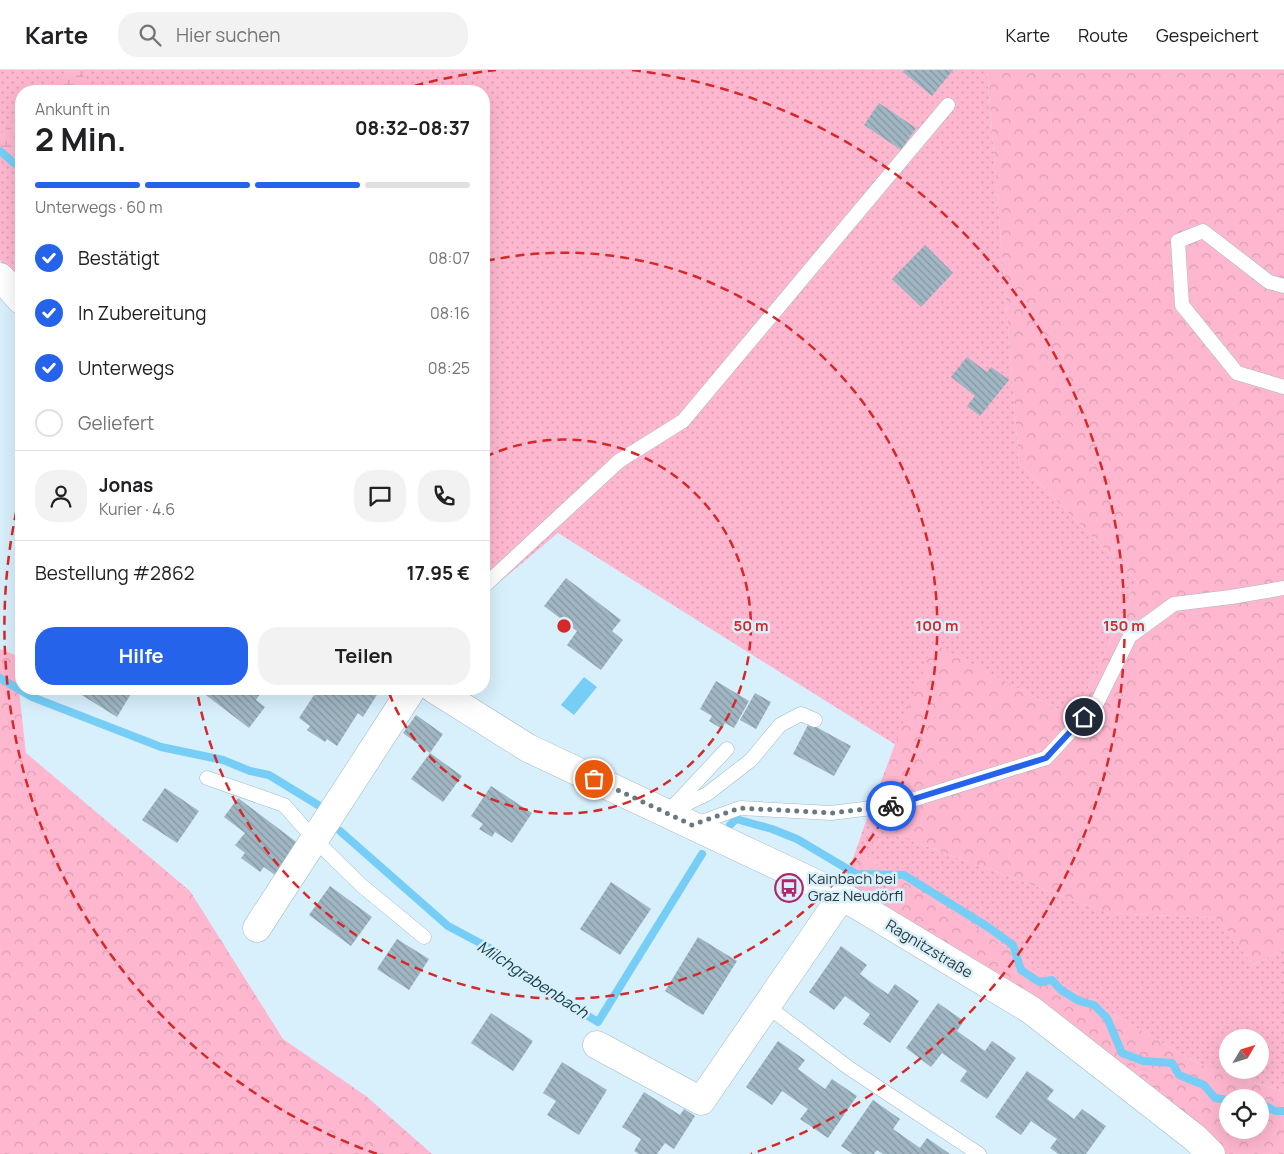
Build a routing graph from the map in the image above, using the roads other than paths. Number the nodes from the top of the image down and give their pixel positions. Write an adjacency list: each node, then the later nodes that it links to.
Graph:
1 (948, 105): 6 (lane)
2 (0, 277): 4 (main road)
3 (1284, 286): 5 (lane)
4 (15, 293)
5 (1284, 387)
6 (490, 580)
7 (1284, 588): 14 (lane)
8 (408, 695): 15 (main road)
9 (444, 695): 13 (main road, Ragnitzstraße)
10 (815, 720): 13 (lane)
11 (728, 749): 13 (lane)
12 (207, 778): 15 (lane)
13 (667, 813): 14 (main road, Ragnitzstraße)
14 (692, 825): 16 (main road, Ragnitzstraße)
15 (314, 839): 17 (main road); 18 (lane)
16 (842, 896): 19 (main road); 22 (main road, Ragnitzstraße)
17 (257, 928)
18 (424, 937)
19 (767, 1006): 20 (main road); 21 (lane)
20 (597, 1044)
21 (979, 1154)
22 (1211, 1154)

